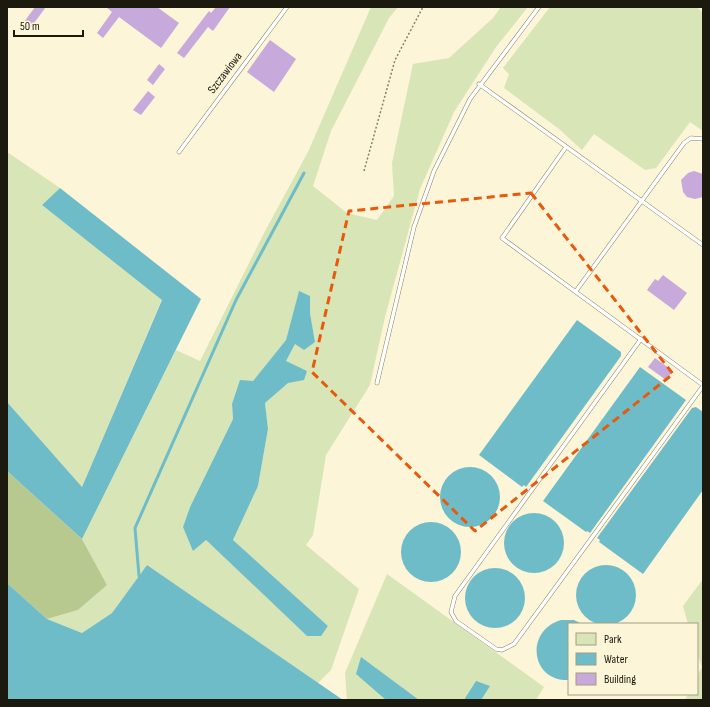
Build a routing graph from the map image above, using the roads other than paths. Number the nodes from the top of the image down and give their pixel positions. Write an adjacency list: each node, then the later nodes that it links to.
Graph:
1 (287, 7): 6 (lane, Szczawiowa)
2 (539, 7): 3 (lane)
3 (479, 84): 5 (lane); 11 (lane)
4 (703, 138): 7 (lane)
5 (566, 147): 7 (lane); 9 (lane)
6 (179, 152)
7 (641, 200): 8 (lane); 9 (lane)
8 (703, 245)
9 (576, 291): 10 (lane)
10 (640, 339): 12 (lane); 12 (lane)
11 (377, 382)
12 (703, 385)

